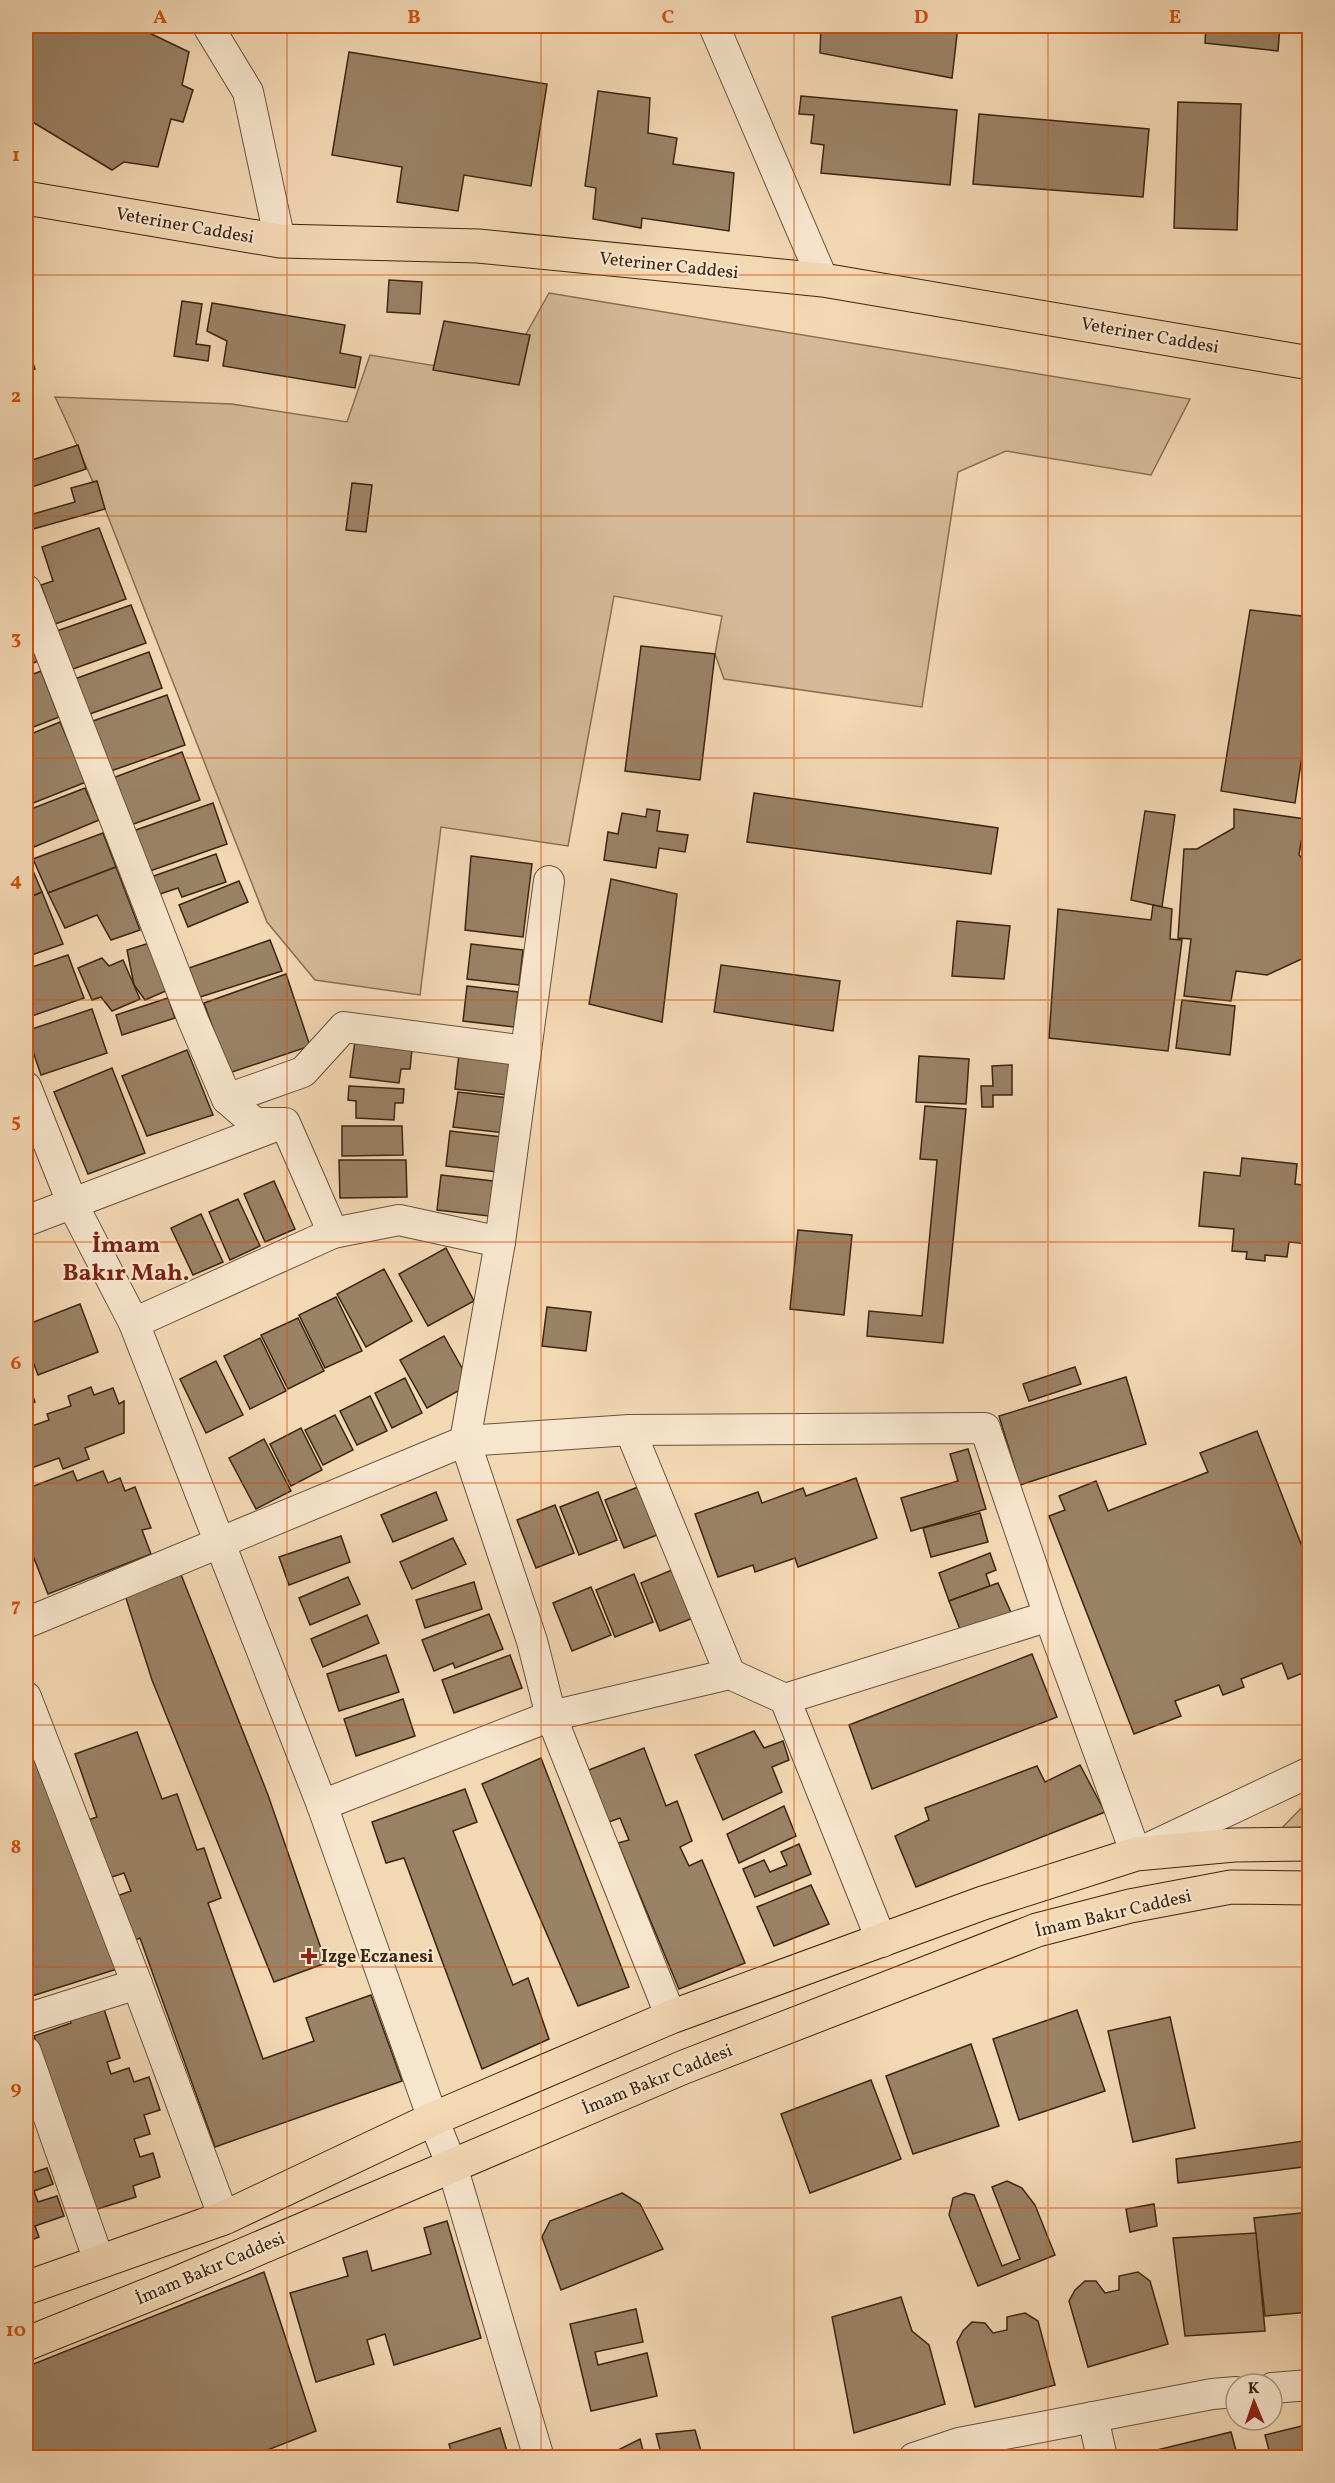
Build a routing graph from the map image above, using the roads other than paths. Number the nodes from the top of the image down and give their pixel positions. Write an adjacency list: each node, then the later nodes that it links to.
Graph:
1 (208, 26): 4 (street)
2 (714, 26): 5 (street)
3 (26, 198): 4 (main road, Veteriner Caddesi)
4 (280, 241): 5 (main road, Veteriner Caddesi)
5 (823, 280): 6 (main road, Veteriner Caddesi)
6 (1310, 363)
7 (26, 590): 11 (street)
8 (549, 881): 9 (street)
9 (526, 1051): 11 (street); 16 (street)
10 (26, 1087): 13 (street)
11 (227, 1099): 12 (street)
12 (285, 1123): 13 (street); 15 (street)
13 (73, 1205): 14 (street); 17 (street)
14 (26, 1221)
15 (333, 1233): 16 (street); 17 (street)
16 (500, 1242): 19 (street)
17 (134, 1323): 20 (street)
18 (630, 1430): 19 (street); 21 (street); 23 (street)
19 (465, 1441): 20 (street); 26 (street)
20 (218, 1543): 22 (street); 28 (street)
21 (1049, 1616): 25 (street); 30 (street)
22 (26, 1623)
23 (730, 1674): 25 (street); 26 (street)
24 (26, 1697): 33 (street)
25 (785, 1699): 32 (street)
26 (551, 1716): 28 (street); 34 (street)
27 (1310, 1772): 30 (street)
28 (322, 1804): 37 (street)
29 (1310, 1844): 30 (main road)
30 (1136, 1854): 32 (main road)
31 (1310, 1888): 38 (main road, İmam Bakır Caddesi)
32 (882, 1942): 34 (main road)
33 (136, 1984): 35 (street); 39 (street)
34 (671, 2017): 37 (main road)
35 (26, 2019)
36 (26, 2052): 40 (street)
37 (433, 2119): 38 (street); 39 (main road)
38 (452, 2166): 42 (main road, İmam Bakır Caddesi); 47 (street)
39 (224, 2217): 40 (main road)
40 (99, 2261): 41 (main road)
41 (26, 2288)
42 (26, 2344)
43 (1310, 2385): 44 (street)
44 (1284, 2387)
45 (1224, 2393): 46 (street)
46 (1093, 2417): 48 (street); 49 (street)
47 (539, 2457)
48 (914, 2457)
49 (1102, 2457)

